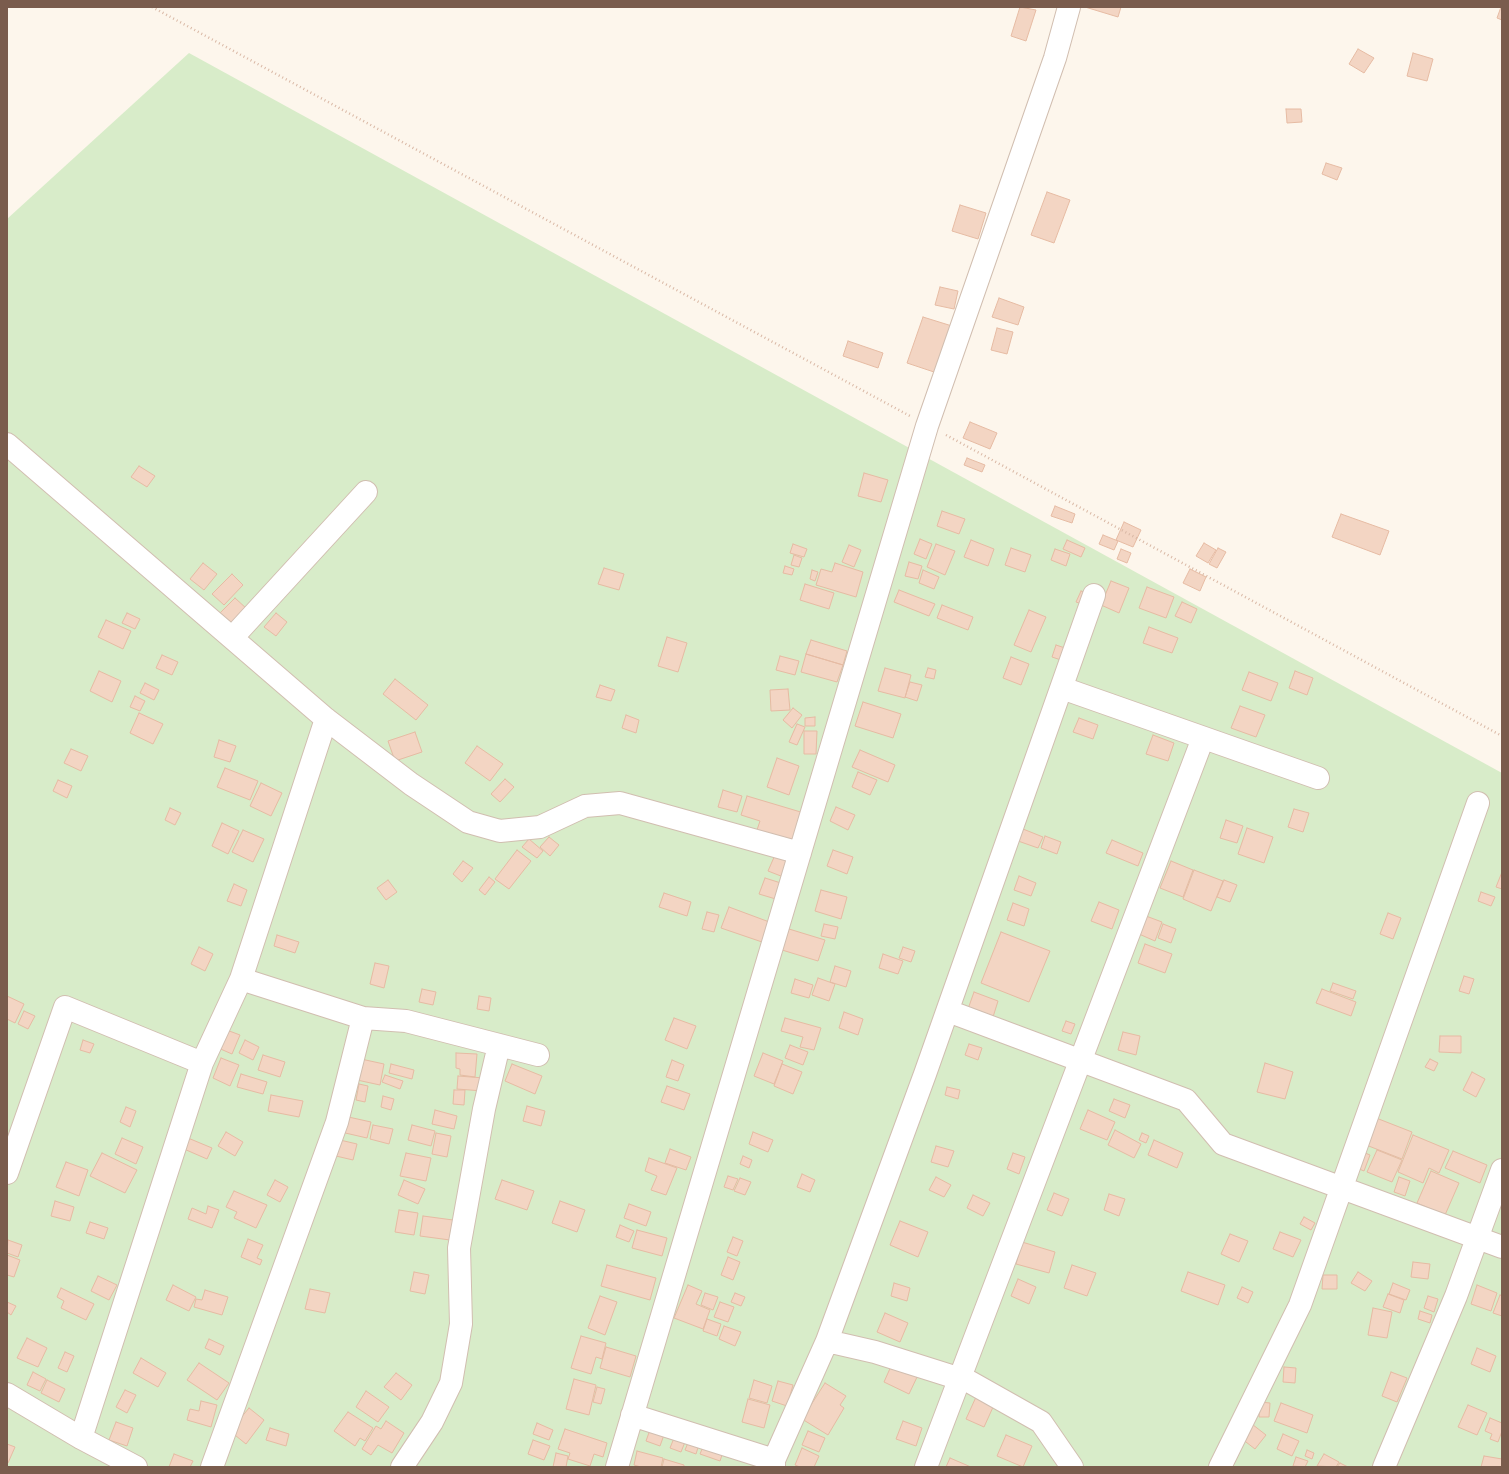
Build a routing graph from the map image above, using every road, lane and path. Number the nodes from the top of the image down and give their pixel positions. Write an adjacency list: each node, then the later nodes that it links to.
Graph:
1 (152, 7): 3 (path)
2 (1070, 7): 3 (street)
3 (928, 426): 10 (path); 14 (street)
4 (7, 444): 7 (street)
5 (366, 492): 7 (street)
6 (1094, 596): 8 (street)
7 (232, 638): 9 (street)
8 (1062, 688): 11 (street); 16 (street)
9 (326, 719): 14 (street); 15 (street)
10 (1502, 736)
11 (1203, 738): 12 (street); 20 (street)
12 (1318, 778)
13 (1478, 803): 24 (street)
14 (800, 853): 30 (street)
15 (241, 979): 17 (street); 21 (street)
16 (948, 1011): 20 (street); 27 (street)
17 (362, 1018): 18 (street); 34 (street)
18 (499, 1045): 19 (street); 35 (street)
19 (538, 1055)
20 (1081, 1060): 24 (street); 28 (street)
21 (202, 1062): 23 (street); 31 (street)
22 (1502, 1170): 25 (street)
23 (7, 1173)
24 (1342, 1188): 25 (street); 39 (street)
25 (1477, 1238): 26 (street); 40 (street)
26 (1502, 1247)
27 (827, 1340): 28 (street); 32 (street)
28 (960, 1378): 37 (street); 38 (street)
29 (7, 1394): 31 (street)
30 (632, 1415): 32 (street); 36 (street)
31 (81, 1438): 33 (street)
32 (774, 1463)
33 (136, 1467)
34 (212, 1467)
35 (402, 1467)
36 (617, 1467)
37 (926, 1467)
38 (1072, 1467)
39 (1220, 1467)
40 (1384, 1467)

